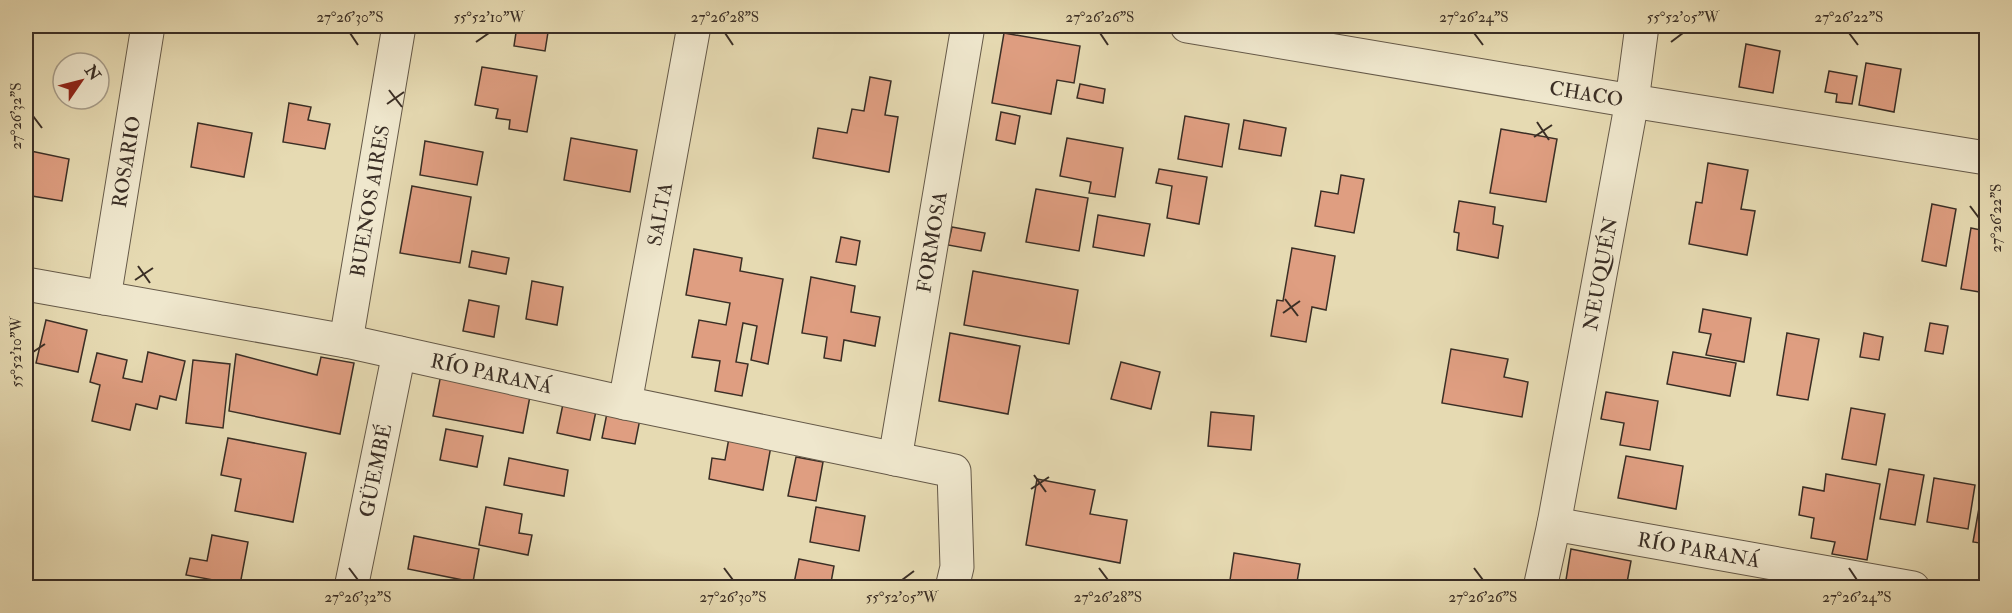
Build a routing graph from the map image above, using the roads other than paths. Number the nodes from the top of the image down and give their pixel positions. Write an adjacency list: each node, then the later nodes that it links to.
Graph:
1 (148, 26): 10 (street, ROSARIO)
2 (399, 26): 11 (street, BUENOS AIRES)
3 (694, 26): 13 (street, SALTA)
4 (968, 26): 14 (street, FORMOSA)
5 (1187, 26): 7 (street, CHACO)
6 (1642, 26): 7 (street, NEUQUÉN)
7 (1632, 101): 8 (street, CHACO); 15 (street, NEUQUÉN)
8 (1986, 158)
9 (26, 284): 10 (street, RÍO PARANÁ)
10 (104, 298): 11 (street, RÍO PARANÁ)
11 (346, 341): 12 (street, RÍO PARANÁ)
12 (399, 353): 13 (street, RÍO PARANÁ); 16 (street, GÜEMBÉ)
13 (625, 403): 14 (street, RÍO PARANÁ)
14 (896, 459): 17 (street, RÍO PARANÁ)
15 (1554, 524): 18 (street, NEUQUÉN); 19 (street, RÍO PARANÁ)
16 (351, 588)
17 (952, 588)
18 (1540, 588)
19 (1913, 588)

